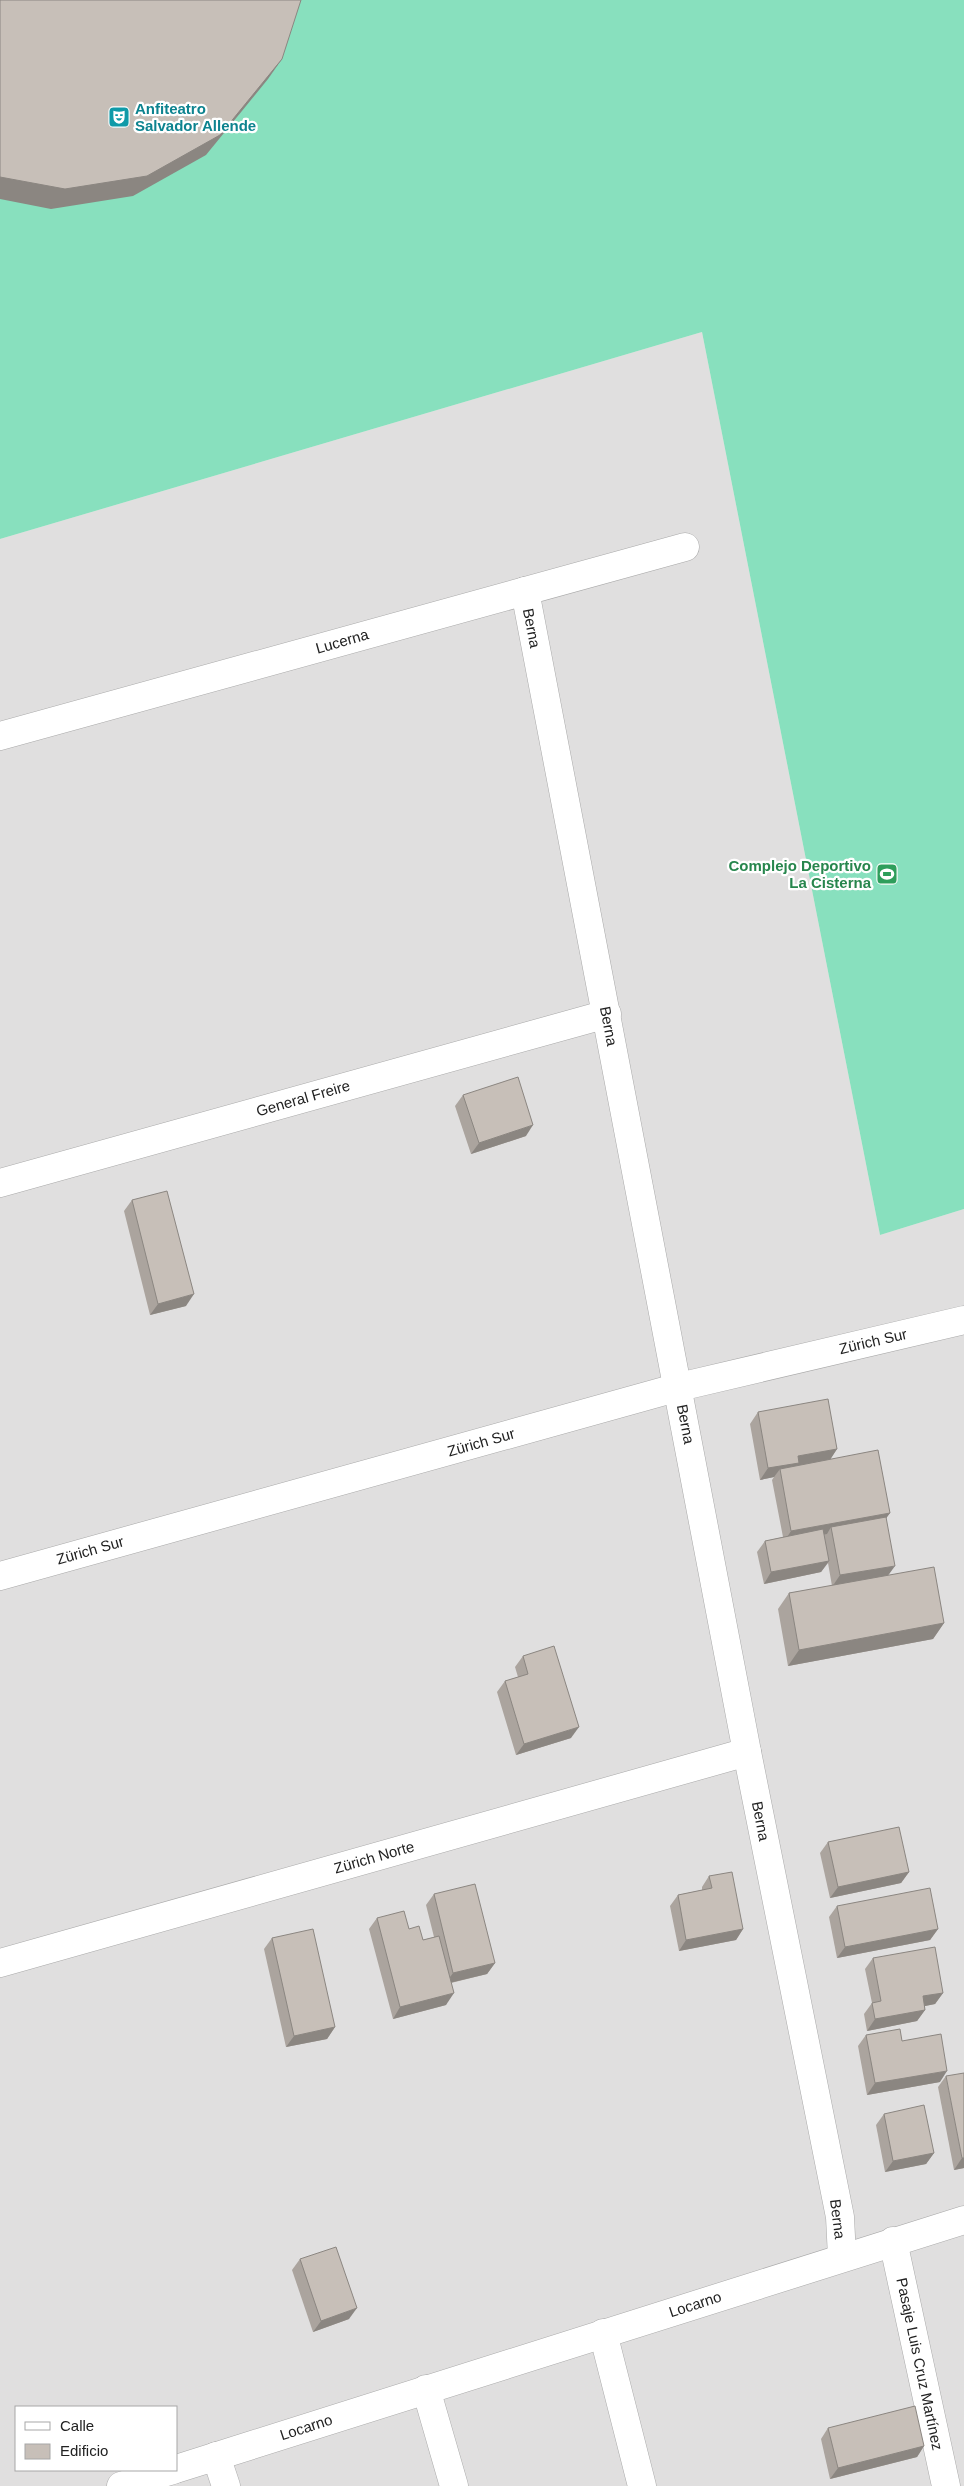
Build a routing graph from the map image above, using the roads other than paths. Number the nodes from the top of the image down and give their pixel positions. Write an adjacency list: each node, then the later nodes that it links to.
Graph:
1 (685, 547): 2 (street, Lucerna)
2 (524, 591): 3 (street, Lucerna); 4 (street, Berna)
3 (0, 736)
4 (607, 1014): 5 (street, General Freire); 7 (street, Berna)
5 (0, 1183)
6 (964, 1320): 7 (street, Zürich Sur)
7 (679, 1387): 8 (street, Zürich Sur); 9 (street, Berna)
8 (0, 1576)
9 (748, 1752): 10 (street, Zürich Norte); 13 (street, Berna)
10 (0, 1963)
11 (964, 2220): 12 (street, Locarno)
12 (893, 2241): 13 (street, Locarno); 23 (street, Pasaje Luis Cruz Martínez)
13 (842, 2257): 14 (street, Locarno)
14 (603, 2333): 15 (street, Locarno); 22 (street)
15 (426, 2389): 16 (street, Locarno); 21 (street)
16 (216, 2456): 17 (street, Locarno); 20 (street)
17 (178, 2468)
18 (168, 2471): 19 (street, Locarno)
19 (121, 2486)
20 (226, 2486)
21 (454, 2486)
22 (642, 2486)
23 (946, 2486)

